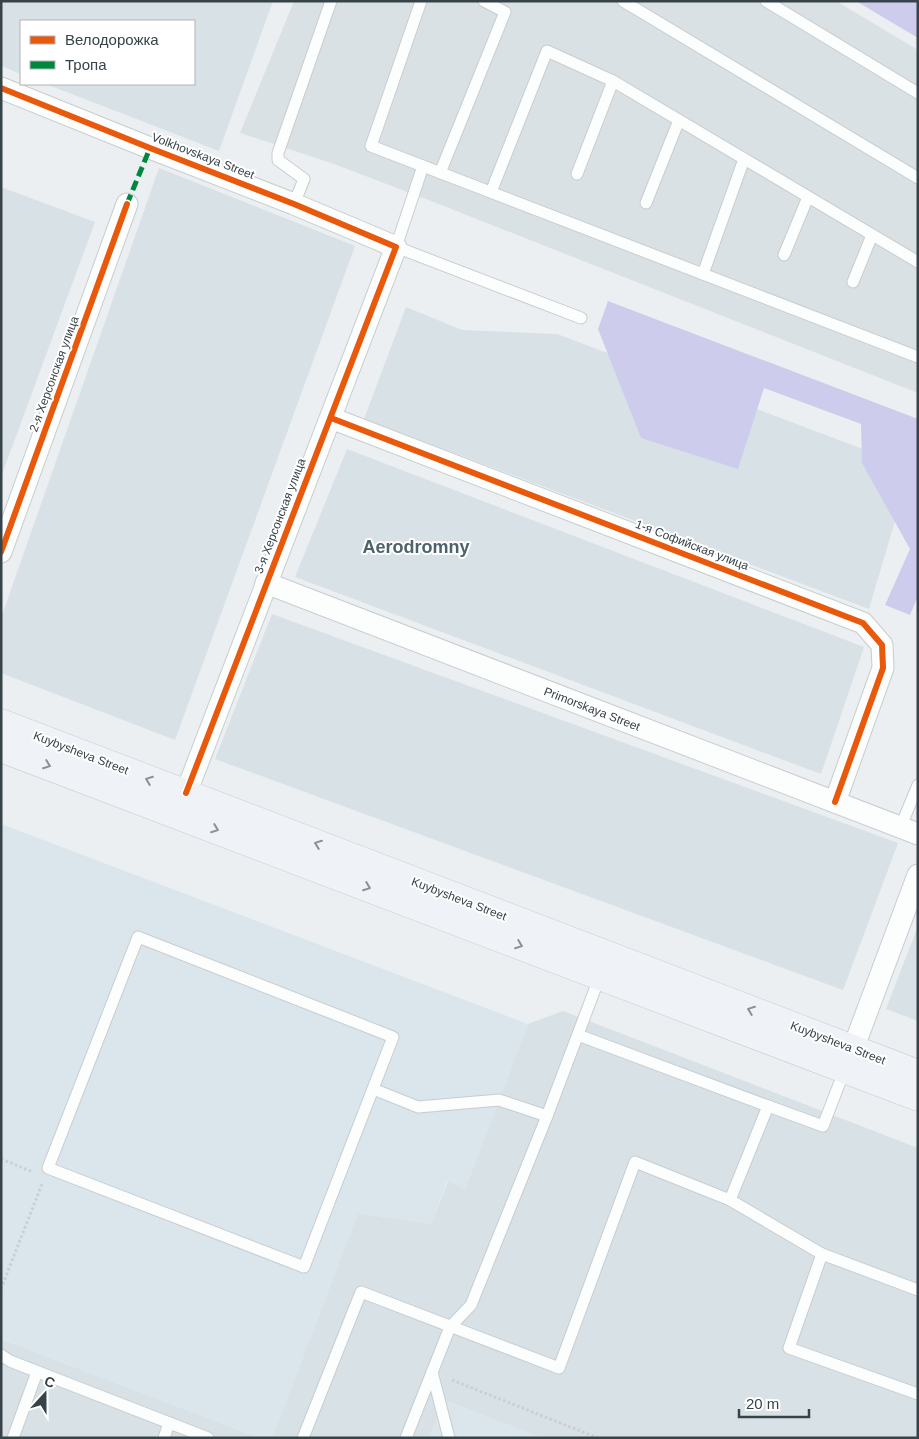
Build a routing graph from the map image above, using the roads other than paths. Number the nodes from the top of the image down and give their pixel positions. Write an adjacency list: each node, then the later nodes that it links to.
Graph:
1 (331, 1): 19 (lane)
2 (421, 1): 11 (lane)
3 (484, 1): 12 (lane)
4 (623, 1): 14 (lane)
5 (766, 1): 8 (lane)
6 (613, 81): 9 (lane); 13 (lane); 15 (lane)
7 (1, 88): 19 (street, Volkhovskaya Street)
8 (918, 92)
9 (679, 120): 10 (lane); 17 (lane)
10 (744, 159): 16 (lane); 24 (lane)
11 (423, 166): 12 (lane); 21 (lane)
12 (440, 173): 15 (lane)
13 (577, 174)
14 (918, 178)
15 (491, 192): 24 (lane)
16 (808, 197): 20 (lane); 22 (lane)
17 (646, 203)
18 (127, 204): 29 (street, 2-я Херсонская улица)
19 (294, 204): 21 (street, Volkhovskaya Street)
20 (872, 235): 23 (lane); 25 (lane)
21 (396, 247): 26 (lane); 28 (street, 3-я Херсонская улица)
22 (784, 255)
23 (918, 262)
24 (702, 274): 27 (lane)
25 (853, 282)
26 (581, 318)
27 (918, 357)
28 (331, 418): 30 (street, 3-я Херсонская улица); 34 (street, 1-я Софийская улица)
29 (1, 552)
30 (266, 583): 34 (street, Primorskaya Street); 35 (street, 3-я Херсонская улица)
31 (1, 723): 35 (main road, Kuybysheva Street, one-way to 31)
32 (1, 748): 35 (main road, Kuybysheva Street, one-way to 35)
33 (918, 785): 36 (lane)
34 (835, 802): 36 (street, Primorskaya Street)
35 (181, 804): 38 (main road, Kuybysheva Street)
36 (909, 831)
37 (918, 875): 40 (street)
38 (604, 966): 39 (lane); 40 (main road, Kuybysheva Street)
39 (578, 1035): 44 (lane); 45 (lane)
40 (849, 1059): 41 (main road, Kuybysheva Street); 43 (main road, Kuybysheva Street); 44 (lane)
41 (918, 1074)
42 (373, 1088): 42 (lane); 45 (lane)
43 (918, 1097)
44 (768, 1106): 46 (lane)
45 (547, 1116): 49 (lane)
46 (730, 1200): 47 (lane); 49 (lane)
47 (822, 1254): 48 (lane); 53 (lane)
48 (918, 1290)
49 (450, 1326): 52 (lane); 58 (lane)
50 (1, 1355): 51 (lane)
51 (37, 1372): 54 (lane); 55 (lane)
52 (432, 1372): 59 (lane); 60 (lane)
53 (918, 1394)
54 (169, 1423): 56 (lane); 57 (lane)
55 (13, 1438)
56 (164, 1438)
57 (208, 1438)
58 (303, 1438)
59 (406, 1438)
60 (449, 1438)

